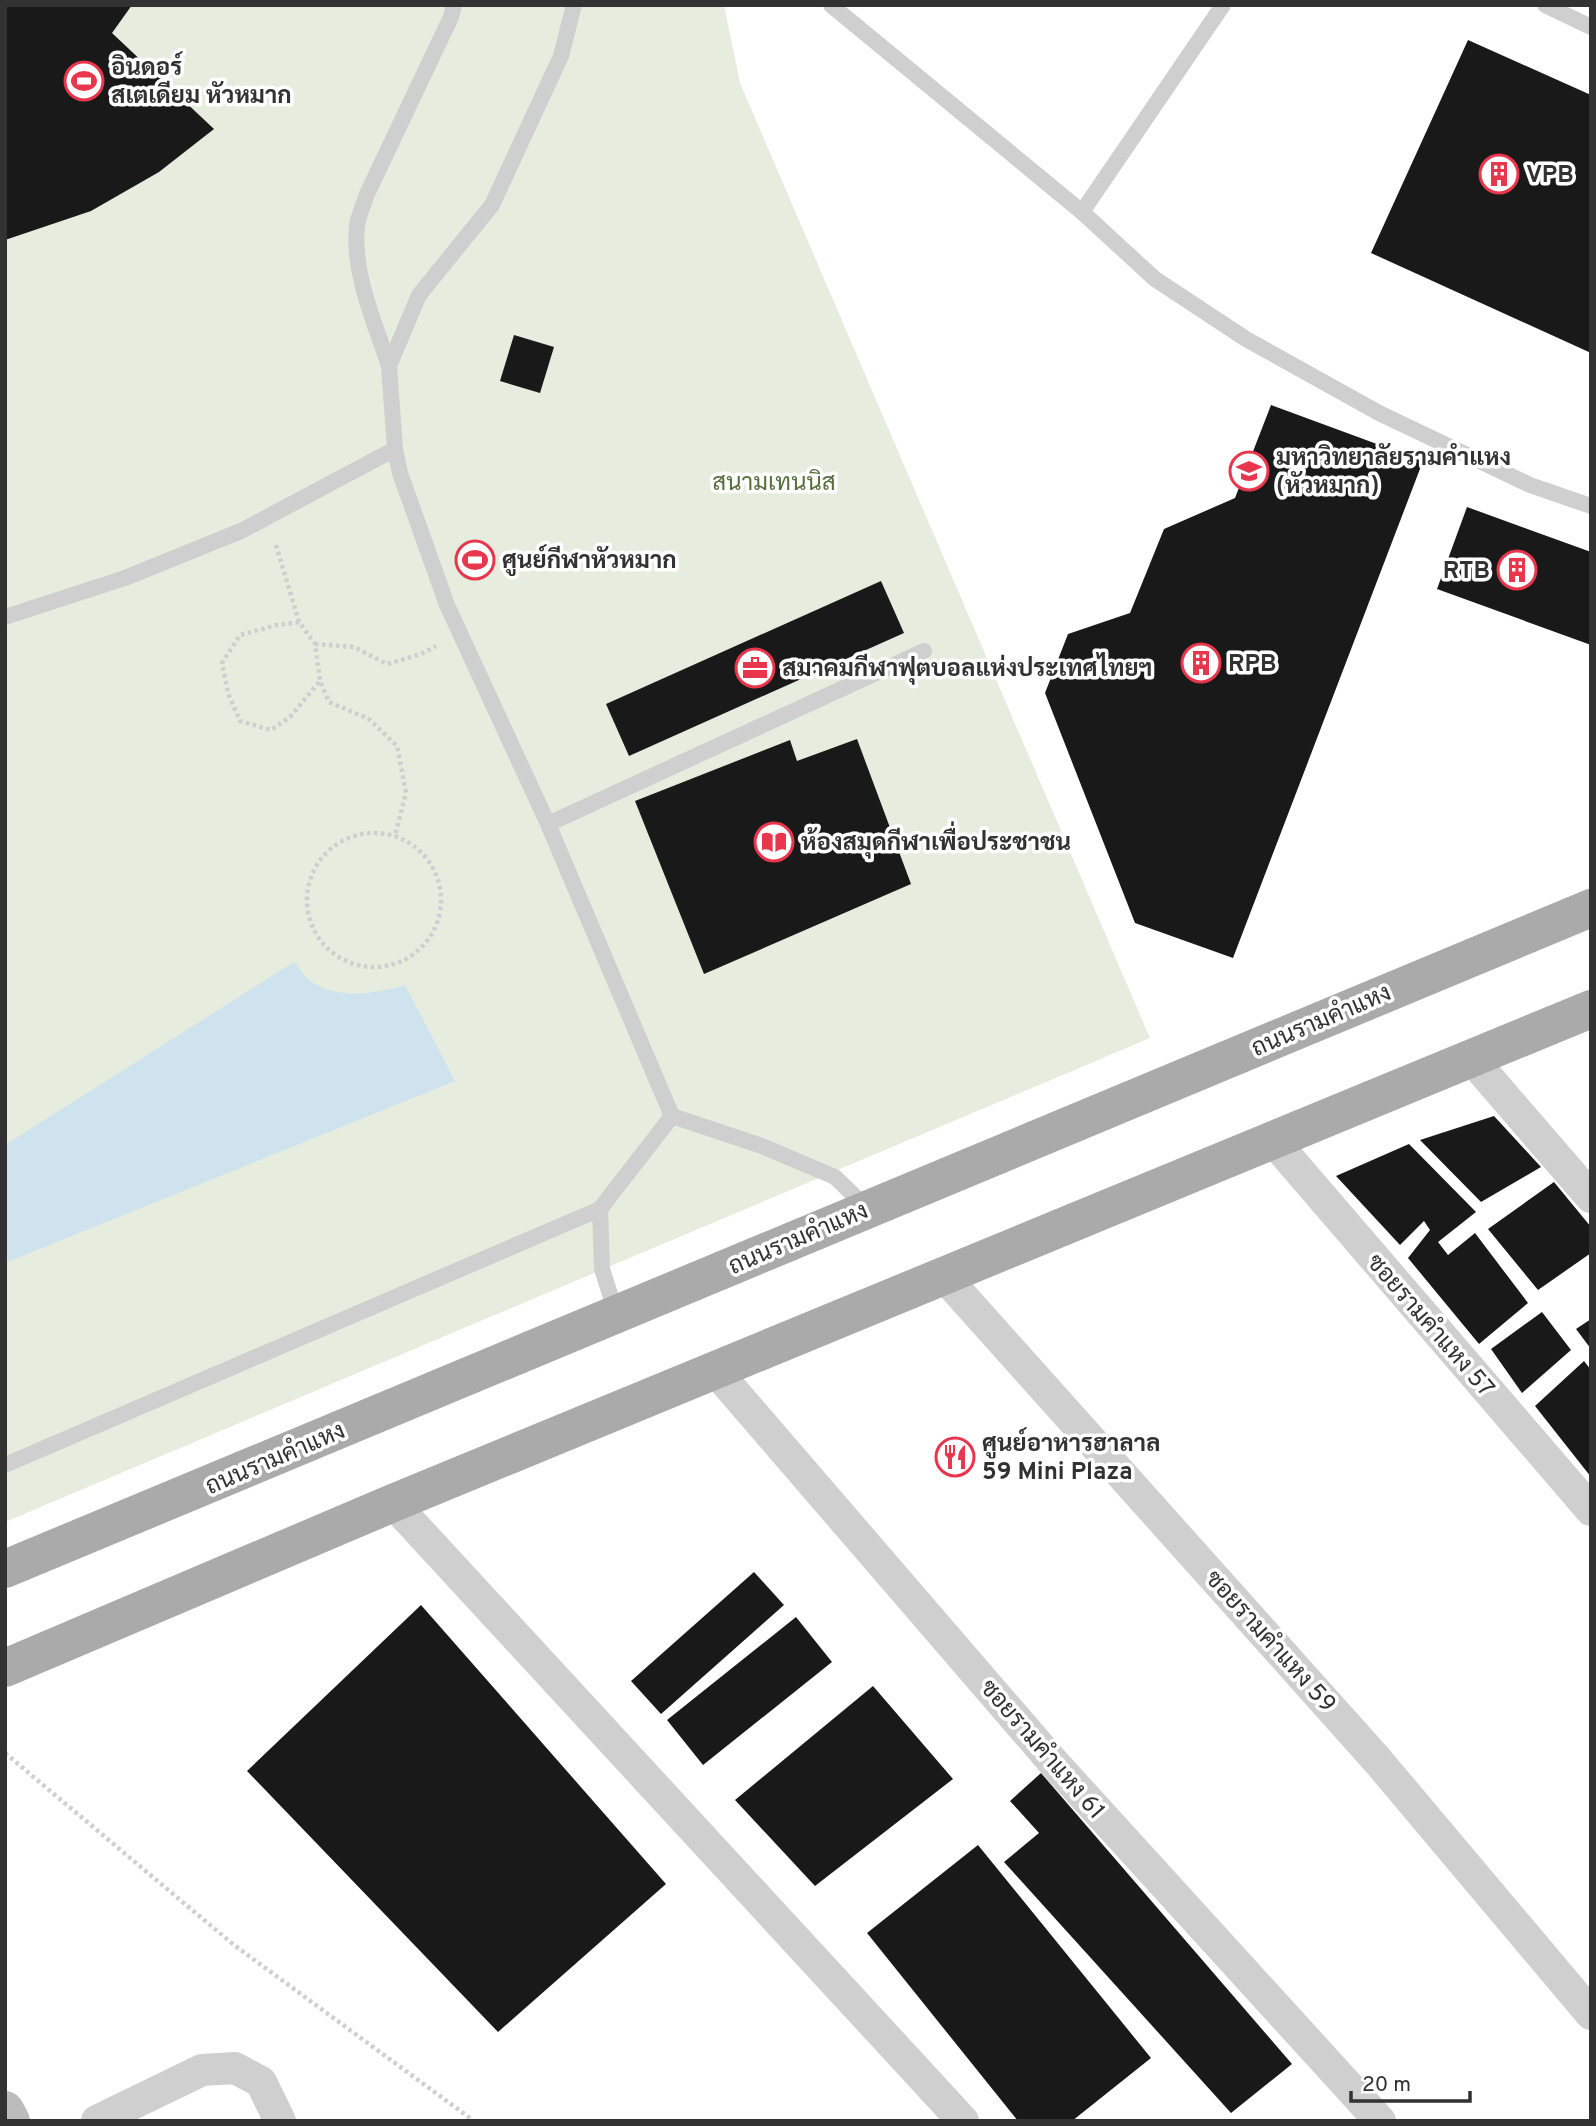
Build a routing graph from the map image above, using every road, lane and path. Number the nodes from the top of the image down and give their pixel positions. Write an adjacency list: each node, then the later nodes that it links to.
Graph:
1 (454, 5): 8 (lane)
2 (574, 5): 8 (lane)
3 (831, 5): 7 (lane)
4 (1223, 5): 7 (lane)
5 (1545, 5): 6 (lane)
6 (1591, 27)
7 (1082, 212): 10 (lane)
8 (389, 366): 9 (lane)
9 (395, 449): 11 (lane); 14 (lane)
10 (1591, 506)
11 (267, 517): 12 (lane); 13 (path)
12 (5, 617)
13 (299, 622): 15 (path); 17 (path)
14 (460, 632): 15 (path); 18 (lane)
15 (314, 644): 17 (path)
16 (924, 651): 18 (lane)
17 (320, 681): 19 (path)
18 (548, 824): 25 (lane)
19 (395, 835): 19 (path)
20 (1591, 908): 29 (main road, ถนนรามคำแหง)
21 (1591, 934): 37 (main road, ถนนรามคำแหง)
22 (1591, 982): 38 (main road)
23 (1591, 1009): 24 (main road)
24 (1471, 1058): 26 (main road); 27 (street)
25 (672, 1116): 28 (lane); 29 (lane)
26 (1272, 1139): 30 (main road); 35 (street, ซอยรามคำแหง 57)
27 (1591, 1197)
28 (600, 1209): 31 (lane); 33 (lane)
29 (868, 1209): 31 (main road, ถนนรามคำแหง)
30 (944, 1276): 32 (main road); 41 (street, ซอยรามคำแหง 59)
31 (616, 1313): 36 (main road, ถนนรามคำแหง)
32 (715, 1370): 34 (main road); 48 (street, ซอยรามคำแหง 61)
33 (5, 1465)
34 (393, 1503): 39 (main road); 47 (street)
35 (1591, 1510)
36 (5, 1569)
37 (5, 1595)
38 (5, 1640)
39 (5, 1668)
40 (5, 1753): 46 (path)
41 (1591, 2014)
42 (5, 2110): 43 (street)
43 (11, 2121)
44 (97, 2121): 45 (street)
45 (280, 2121)
46 (474, 2121)
47 (963, 2121)
48 (1380, 2121)

